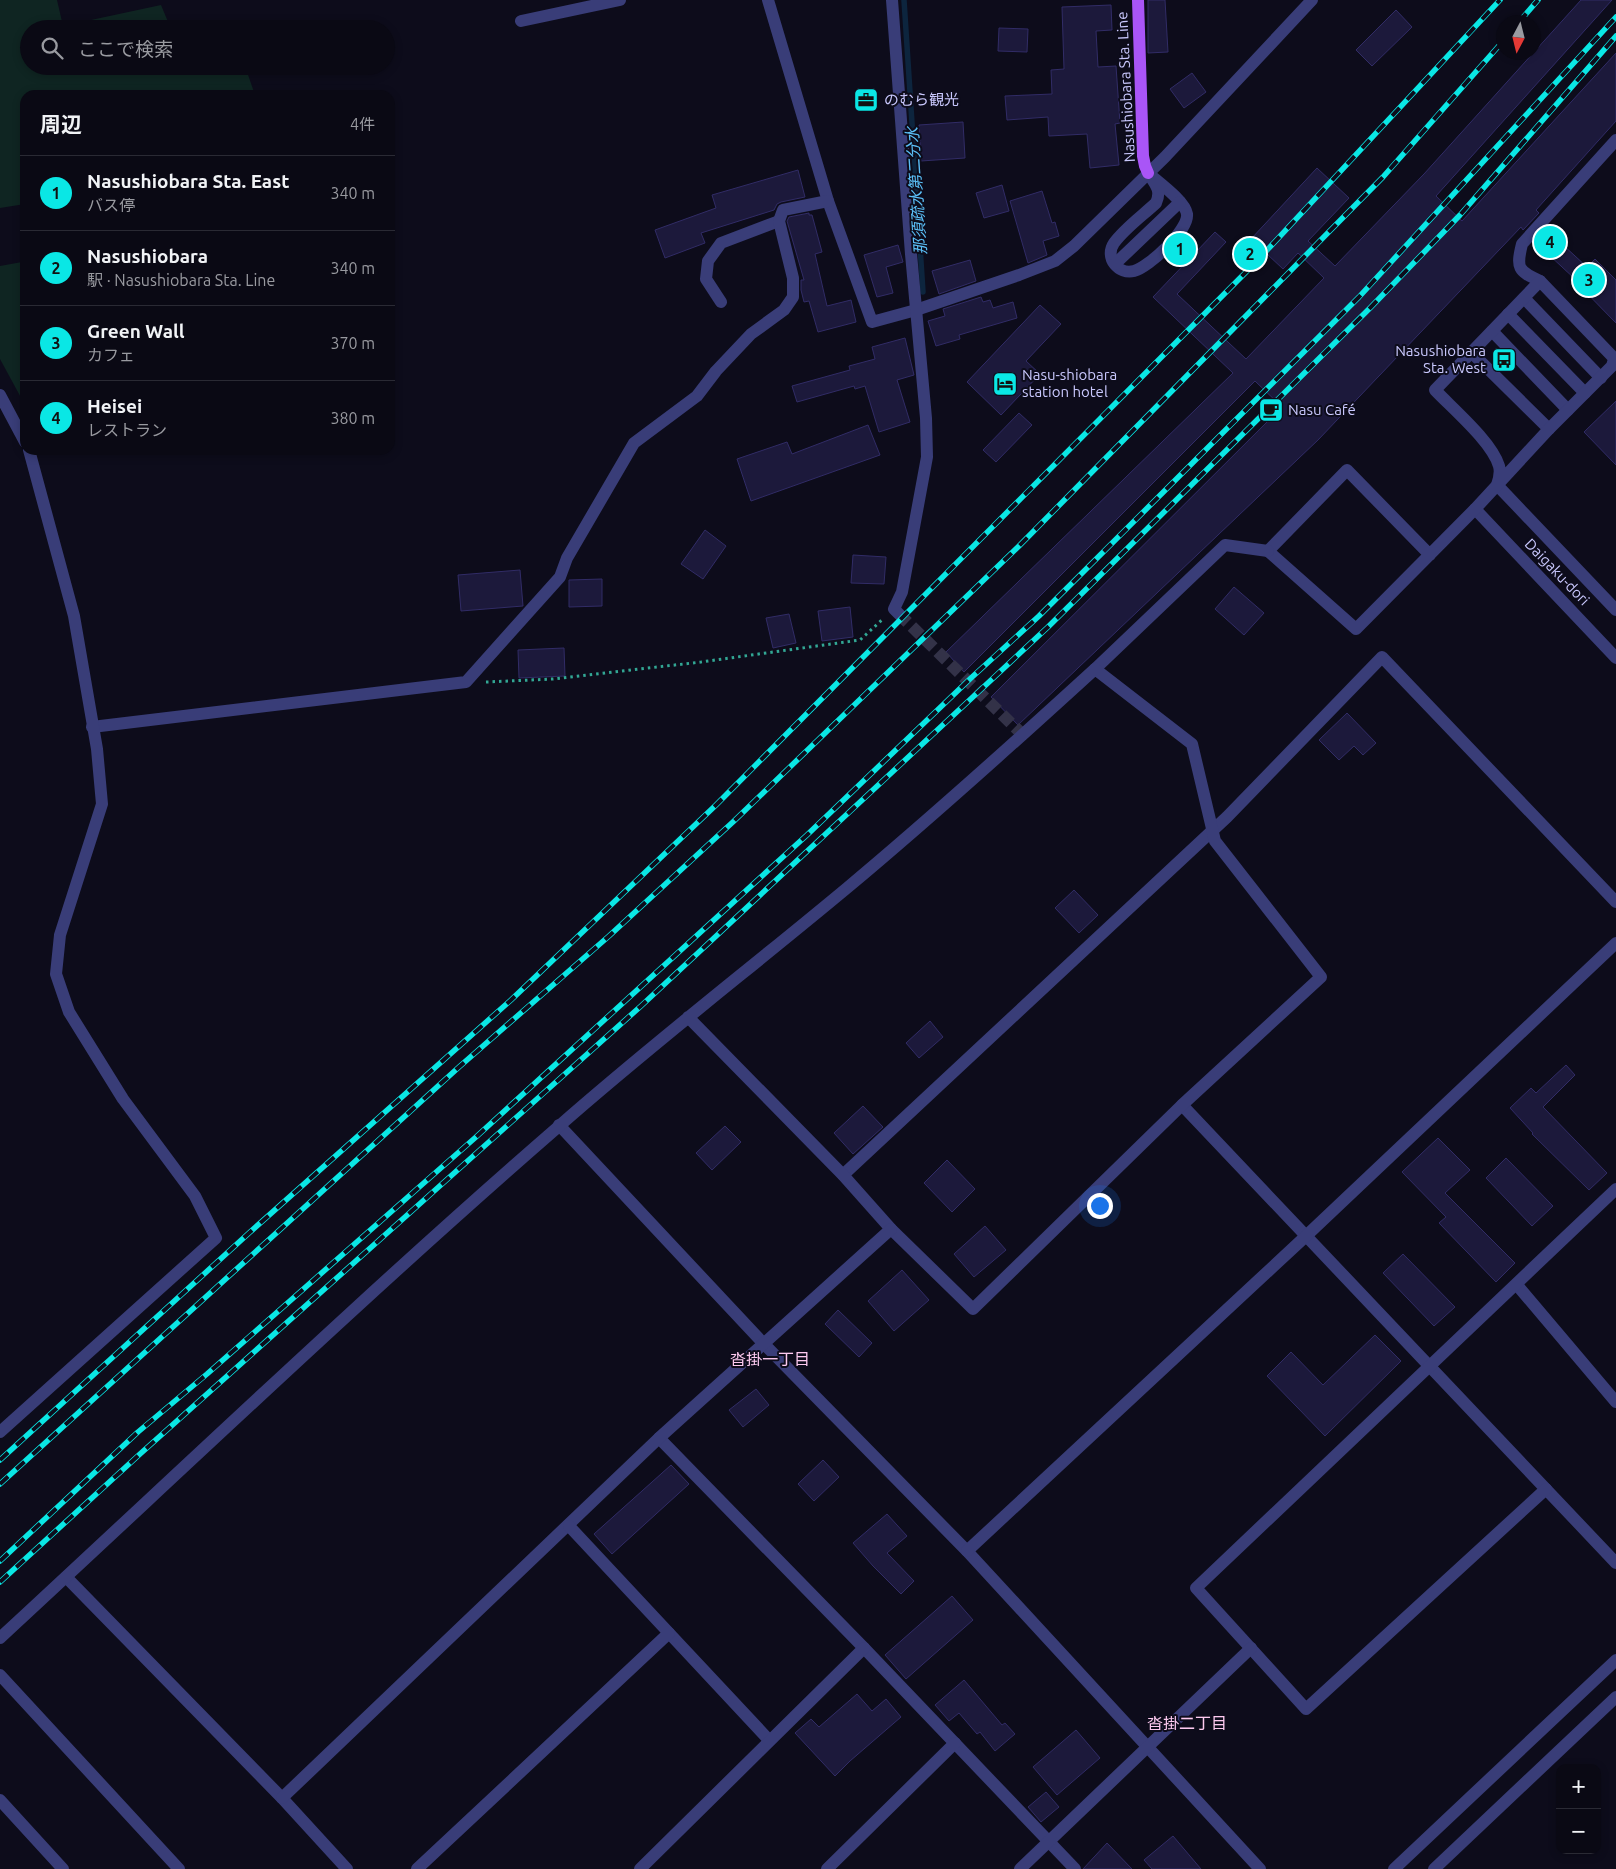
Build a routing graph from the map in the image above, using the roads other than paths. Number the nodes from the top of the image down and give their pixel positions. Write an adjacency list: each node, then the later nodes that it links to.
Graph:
1 (620, 0): 6 (street)
2 (768, 0): 9 (street)
3 (892, 0): 16 (street)
4 (1138, 0): 8 (main road, Nasushiobara Sta. Line)
5 (1312, 0): 8 (street)
6 (521, 21)
7 (1616, 140): 13 (street)
8 (1148, 172): 10 (street); 12 (street); 16 (street)
9 (828, 201): 11 (street); 16 (street)
10 (1180, 202): 12 (street); 12 (street)
11 (779, 221): 15 (street); 35 (street)
12 (1115, 264)
13 (1540, 281): 14 (street); 20 (street)
14 (1524, 298): 17 (street); 20 (street)
15 (722, 302)
16 (916, 310): 32 (street)
17 (1508, 314): 18 (street); 21 (street)
18 (1492, 331): 19 (street); 23 (street)
19 (1471, 352): 24 (street); 27 (street)
20 (1601, 378): 21 (street)
21 (1585, 393): 23 (street)
22 (0, 395): 25 (street)
23 (1568, 410): 24 (street)
24 (1549, 429): 27 (street)
25 (20, 433)
26 (30, 455): 35 (street)
27 (1498, 486): 28 (street); 31 (street, Daigaku-dori)
28 (1475, 509): 30 (street); 33 (street, Daigaku-dori)
29 (1268, 551): 30 (street); 30 (street); 34 (street)
30 (1430, 555)
31 (1616, 610)
32 (897, 612)
33 (1616, 658)
34 (1095, 668): 36 (street); 39 (street)
35 (92, 728): 50 (street)
36 (1213, 829): 37 (street); 40 (street); 42 (street)
37 (1616, 902)
38 (1616, 943): 45 (street)
39 (688, 1017): 41 (street); 42 (street)
40 (1182, 1105): 44 (street); 45 (street)
41 (559, 1126): 47 (street); 56 (street)
42 (843, 1175): 44 (street)
43 (1616, 1188): 46 (street)
44 (891, 1229): 47 (street)
45 (1306, 1236): 48 (street); 54 (street)
46 (1516, 1285): 48 (street); 49 (street)
47 (763, 1343): 51 (street); 54 (street)
48 (1430, 1367): 52 (street); 60 (street)
49 (1616, 1402)
50 (0, 1432)
51 (659, 1438): 53 (street); 59 (street)
52 (1546, 1489): 55 (street); 60 (street)
53 (569, 1526): 57 (street); 67 (street)
54 (967, 1552): 66 (street)
55 (1616, 1563)
56 (66, 1577): 58 (street); 67 (street)
57 (669, 1633): 64 (street); 73 (street)
58 (0, 1638)
59 (864, 1648): 64 (street); 65 (street)
60 (1250, 1648): 66 (street)
61 (1616, 1660): 79 (street)
62 (0, 1675): 71 (street)
63 (1616, 1697): 80 (street)
64 (769, 1740): 74 (street)
65 (955, 1743): 69 (street); 75 (street)
66 (1148, 1748): 69 (street); 78 (street)
67 (282, 1798): 72 (street)
68 (0, 1800): 70 (street)
69 (1049, 1841): 76 (street); 77 (street)
70 (63, 1869)
71 (179, 1869)
72 (347, 1869)
73 (417, 1869)
74 (640, 1869)
75 (828, 1869)
76 (1020, 1869)
77 (1075, 1869)
78 (1260, 1869)
79 (1394, 1869)
80 (1434, 1869)

